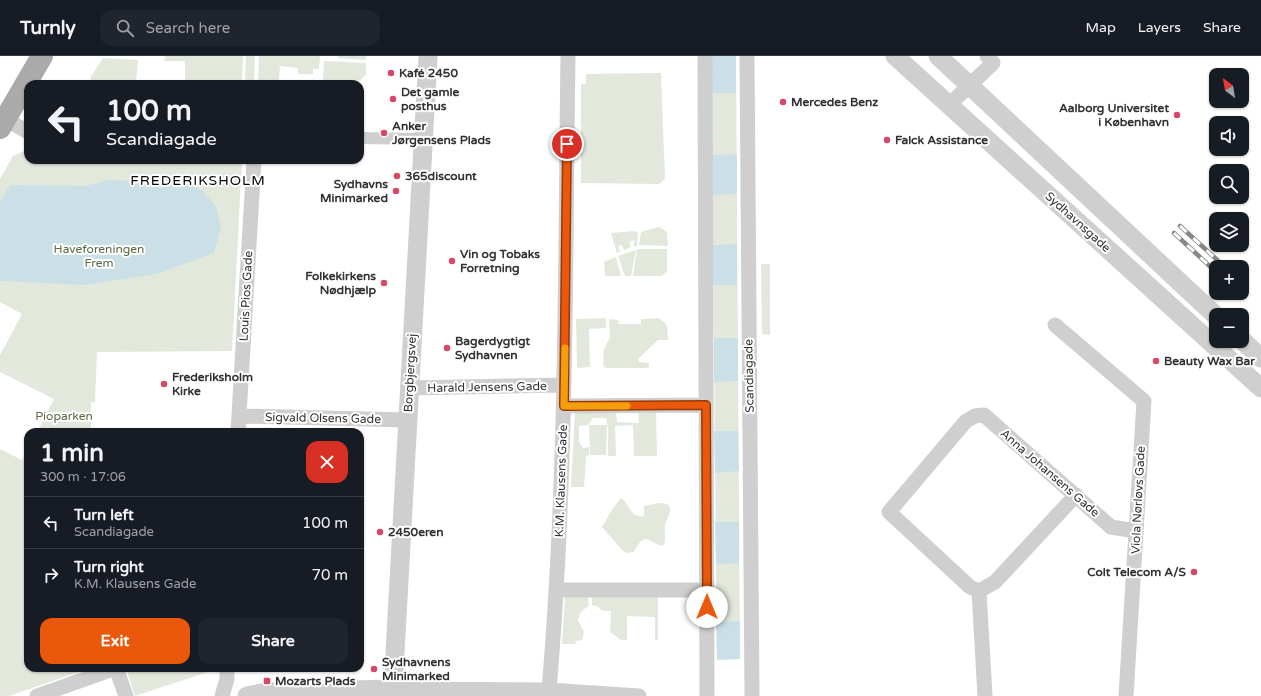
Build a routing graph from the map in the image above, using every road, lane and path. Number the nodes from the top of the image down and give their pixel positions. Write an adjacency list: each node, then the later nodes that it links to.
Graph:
1 (25, 56): 13 (main road)
2 (42, 56): 10 (main road)
3 (428, 56): 18 (street, Borgbjergsvej)
4 (568, 56): 24 (street, K.M. Klausens Gade)
5 (705, 56): 27 (street)
6 (747, 56): 49 (street, Scandiagade)
7 (895, 56): 14 (street, Sydhavnsgade)
8 (938, 56): 11 (street)
9 (986, 56): 11 (street)
10 (28, 80)
11 (971, 85): 14 (street); 20 (street)
12 (24, 87): 15 (main road)
13 (0, 97)
14 (949, 105): 26 (street, Sydhavnsgade)
15 (3, 123): 16 (street)
16 (24, 131)
17 (364, 138): 18 (street)
18 (424, 139): 25 (street, Borgbjergsvej)
19 (254, 164): 29 (street, Louis Pios Gade)
20 (1209, 309)
21 (1055, 325): 33 (street, Viola Nørløvs Gade)
22 (1249, 347): 23 (street)
23 (1261, 358)
24 (564, 385): 25 (street, Harald Jensens Gade); 28 (street, K.M. Klausens Gade)
25 (410, 388): 30 (street, Borgbjergsvej)
26 (1261, 388)
27 (706, 405): 28 (street); 35 (street)
28 (564, 406): 34 (street, K.M. Klausens Gade)
29 (239, 416): 30 (street, Sigvald Olsens Gade); 31 (street, Louis Pios Gade)
30 (408, 420): 41 (street, Borgbjergsvej)
31 (238, 428)
32 (1076, 495): 33 (street, Anna Johansens Gade); 36 (street); 36 (street, Anna Johansens Gade)
33 (1136, 531): 51 (street, Viola Nørløvs Gade)
34 (557, 590): 35 (street); 40 (street, K.M. Klausens Gade)
35 (707, 590): 48 (street)
36 (979, 591): 50 (street)
37 (105, 672): 43 (street)
38 (117, 672): 44 (street)
39 (227, 672): 45 (street)
40 (549, 690): 42 (street); 47 (street)
41 (392, 693): 42 (street); 46 (street)
42 (483, 693)
43 (37, 696)
44 (126, 696)
45 (222, 696)
46 (247, 696)
47 (640, 696)
48 (707, 696)
49 (752, 696)
50 (985, 696)
51 (1126, 696)

